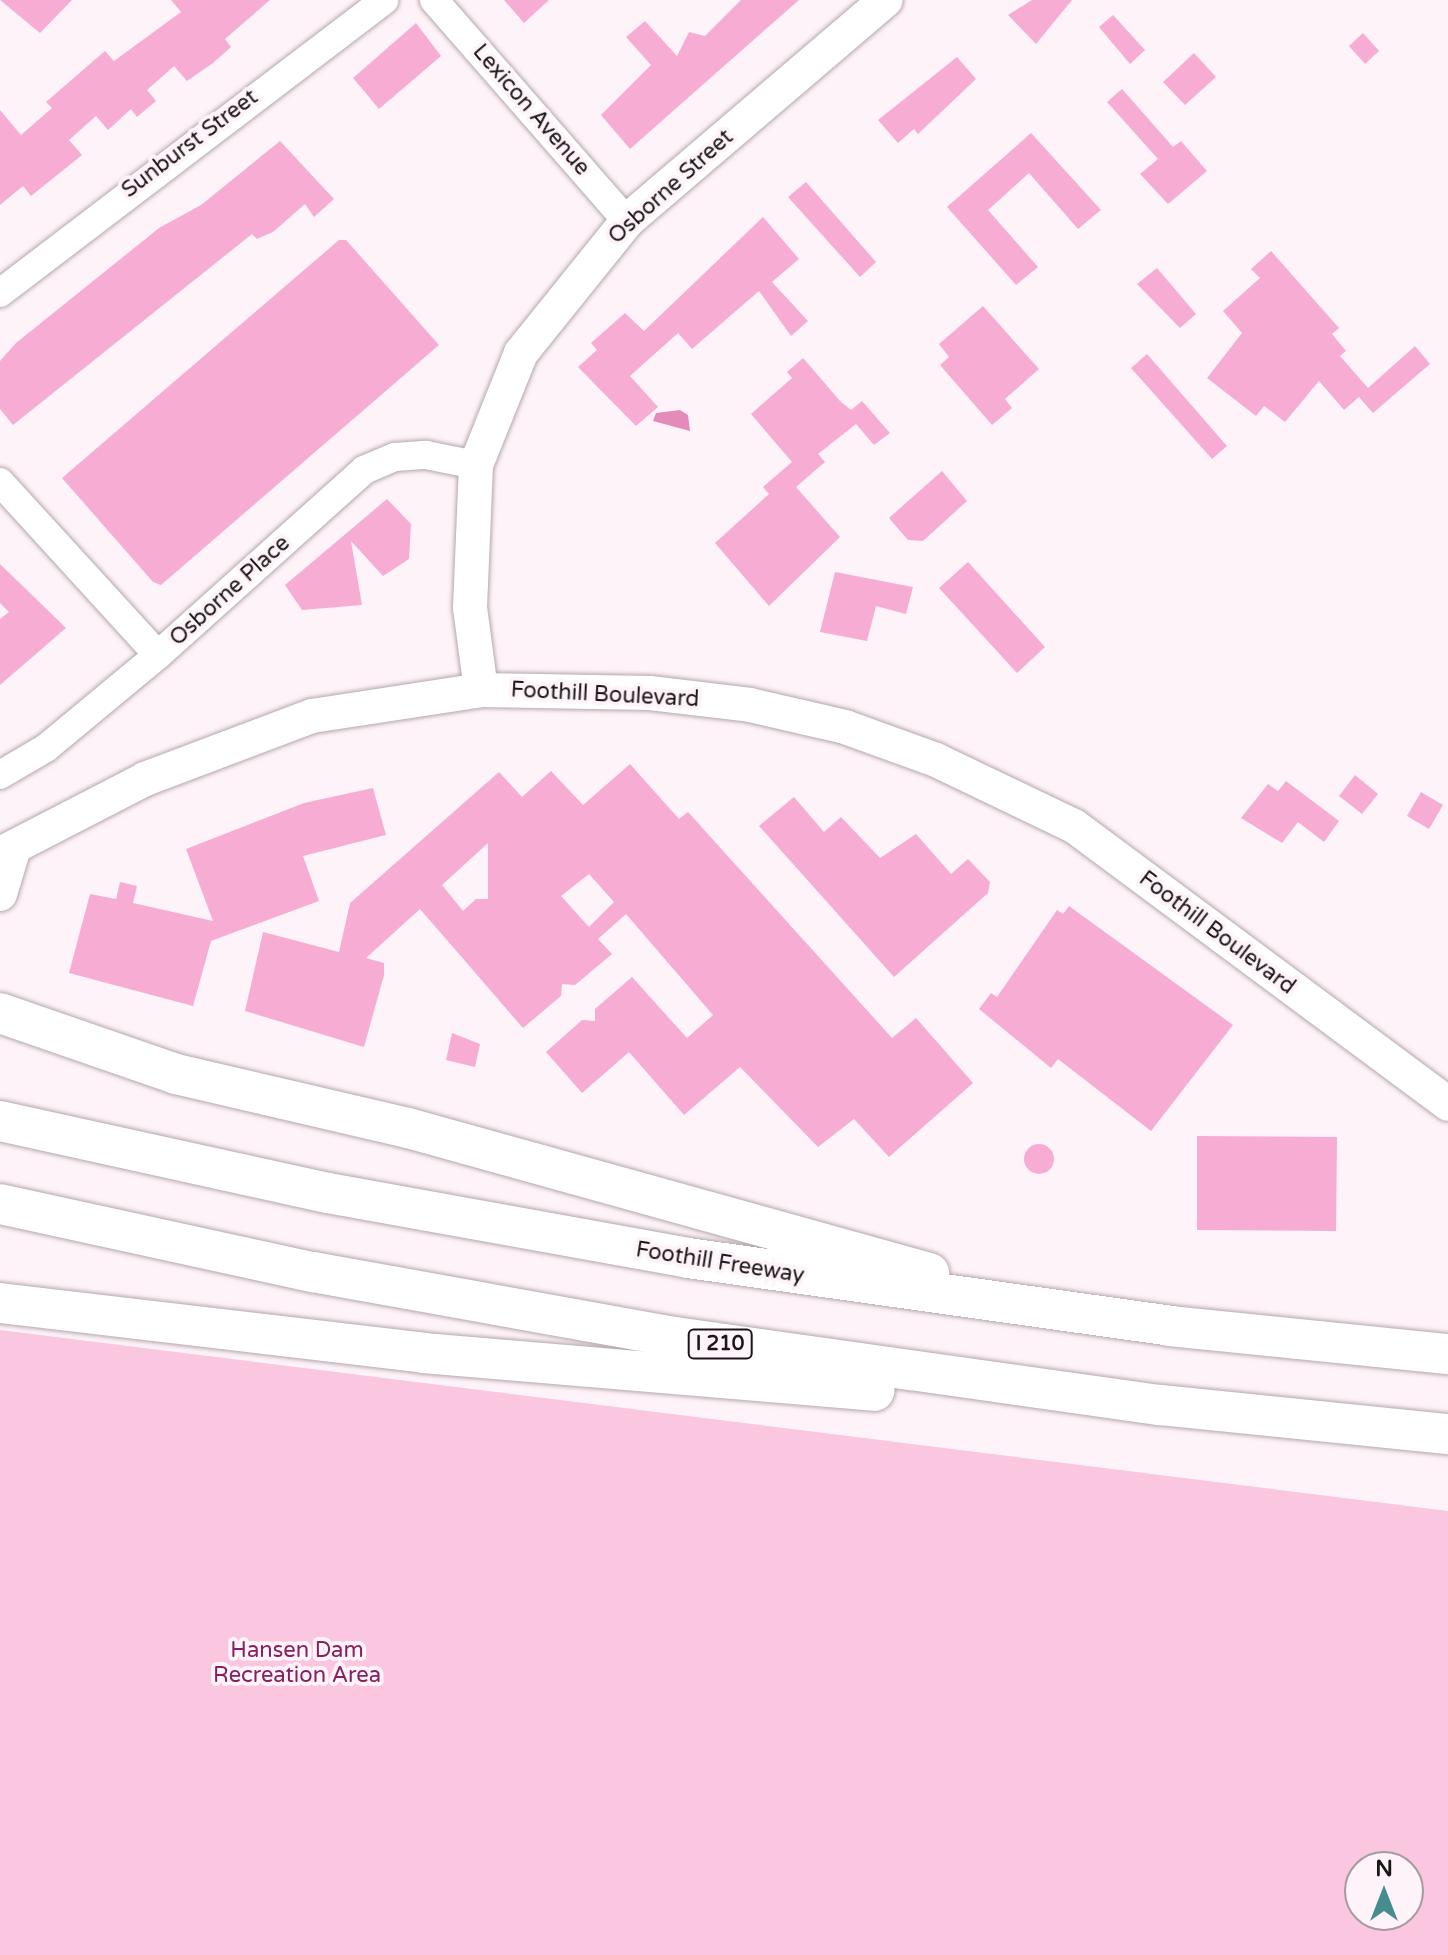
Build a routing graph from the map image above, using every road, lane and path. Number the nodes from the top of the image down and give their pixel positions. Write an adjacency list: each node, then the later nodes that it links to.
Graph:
1 (384, 0): 5 (street, Sunburst Street)
2 (434, 0): 4 (street, Lexicon Avenue)
3 (886, 0): 4 (main road, Osborne Street)
4 (627, 221): 6 (main road, Osborne Street)
5 (0, 293)
6 (476, 465): 8 (street, Osborne Place); 9 (main road, Osborne Street)
7 (0, 482): 8 (street)
8 (158, 655): 10 (street, Osborne Place)
9 (481, 690): 11 (main road, Foothill Boulevard); 14 (main road, Foothill Boulevard)
10 (0, 775)
11 (6, 852): 12 (main road, Foothill Boulevard)
12 (0, 894)
13 (0, 1013): 18 (highway)
14 (1448, 1104)
15 (0, 1121): 18 (highway, Foothill Freeway)
16 (0, 1204): 20 (highway, I 210)
17 (0, 1303): 20 (highway)
18 (1051, 1311): 19 (highway, Foothill Freeway)
19 (1448, 1354)
20 (1448, 1435)

